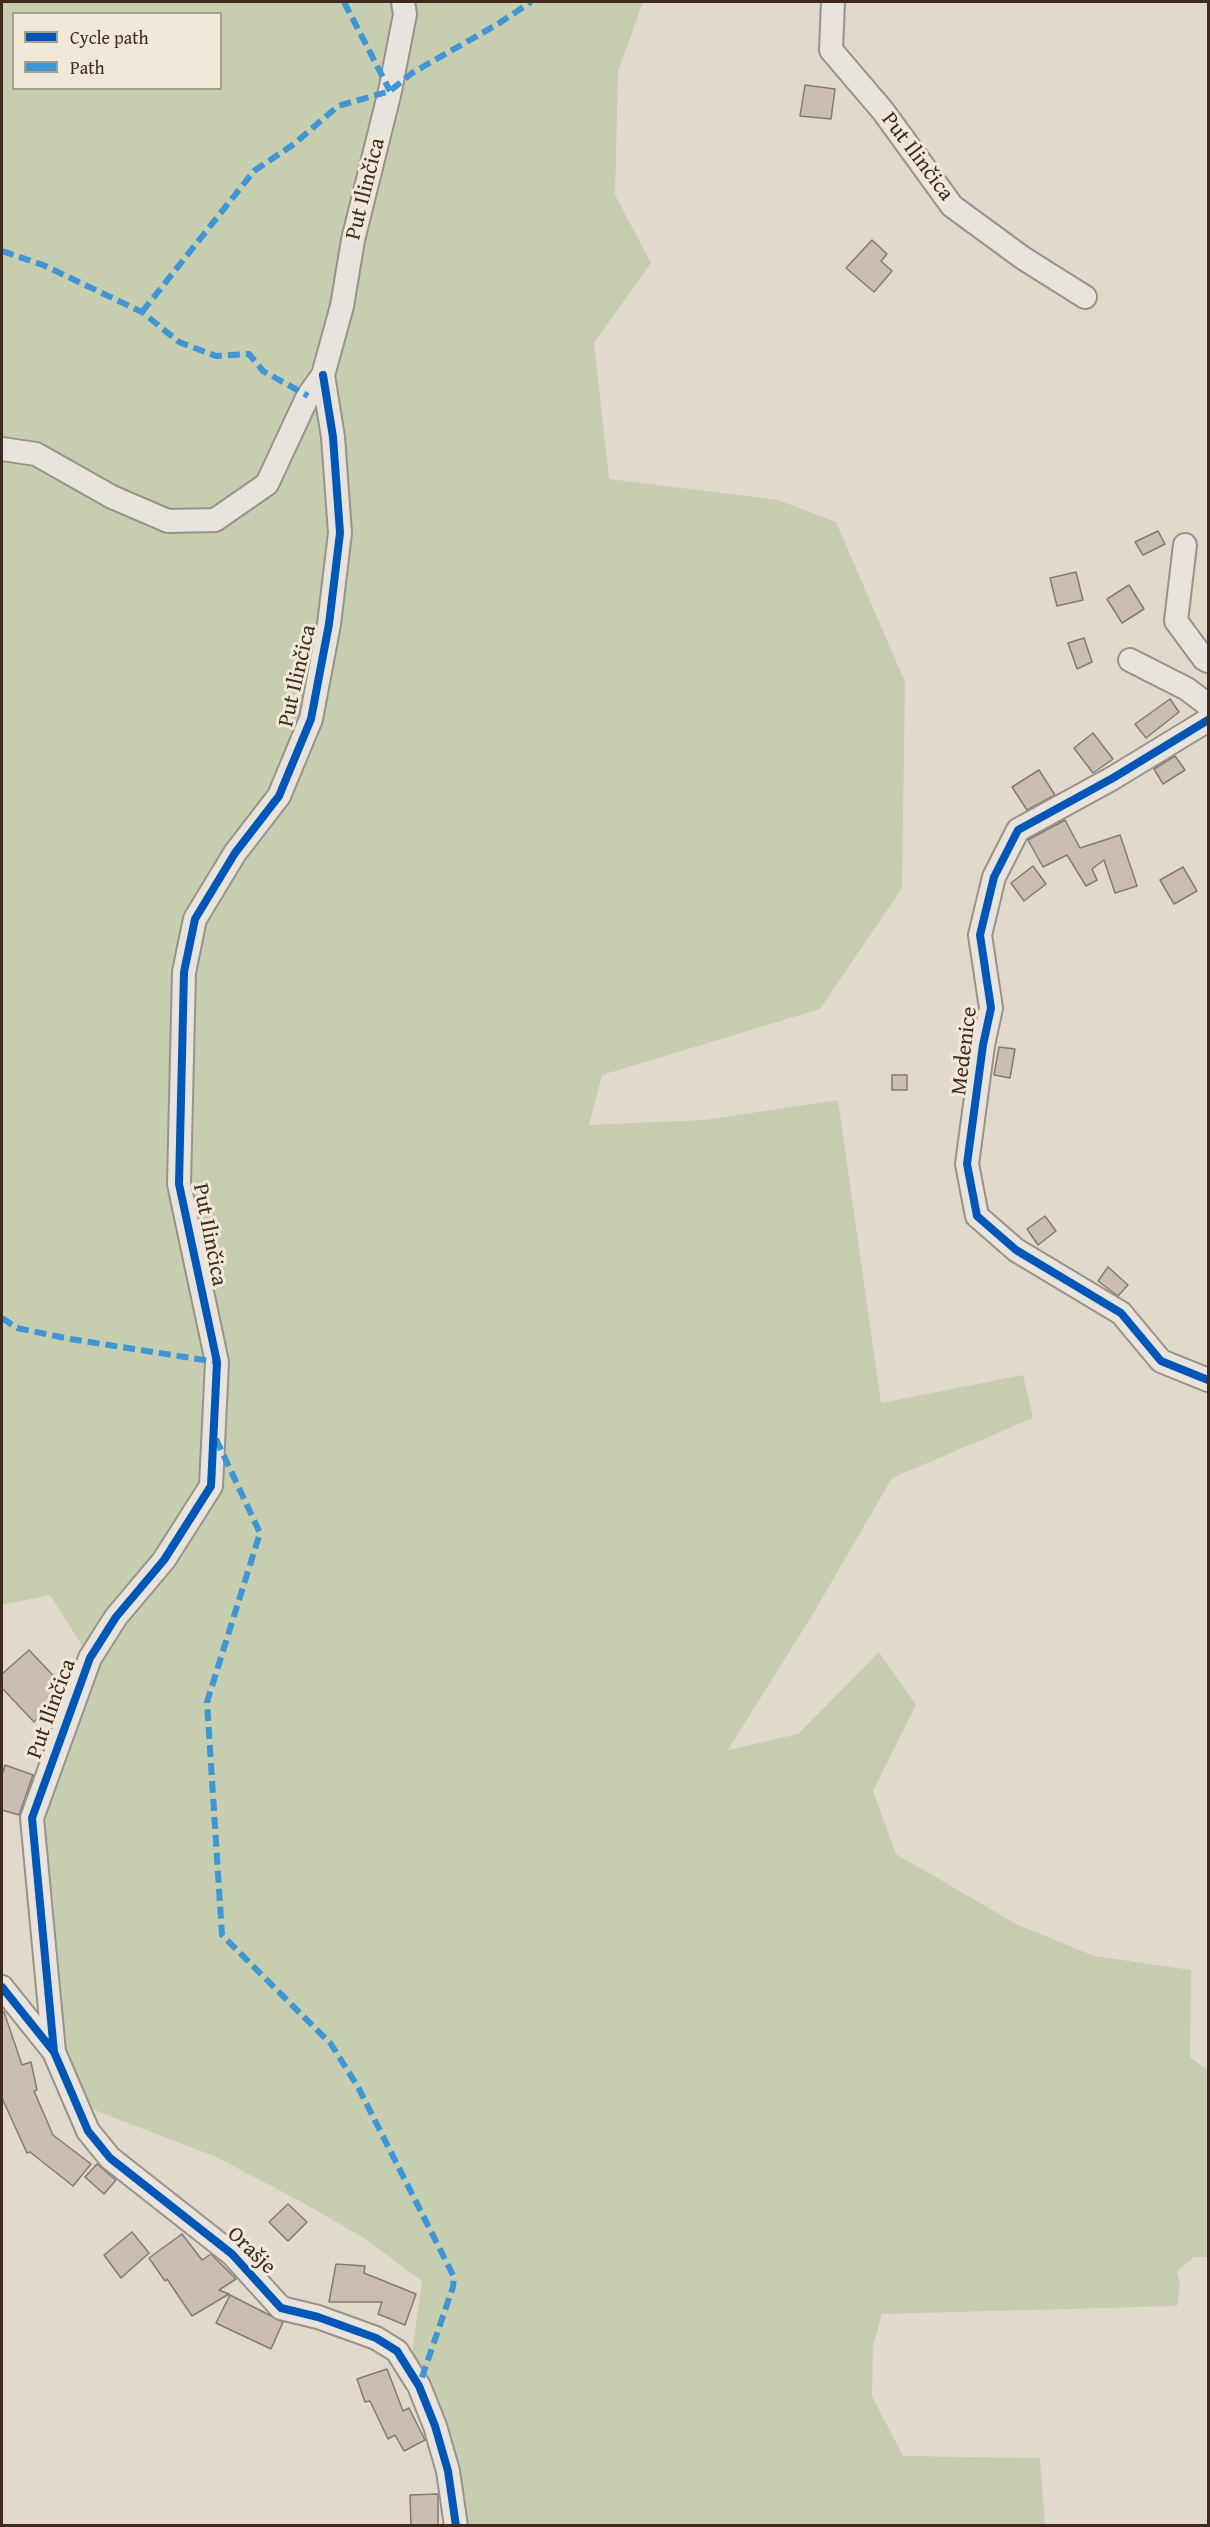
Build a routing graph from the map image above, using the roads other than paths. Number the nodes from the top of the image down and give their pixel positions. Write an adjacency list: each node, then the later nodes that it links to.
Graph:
1 (403, 2): 4 (street, Put Ilinčica)
2 (833, 2): 3 (street, Put Ilinčica)
3 (1085, 297)
4 (323, 375): 5 (street, Put Ilinčica); 13 (street, Put Ilinčica)
5 (2, 449)
6 (1185, 545): 8 (street)
7 (1130, 660): 9 (street)
8 (1209, 661)
9 (1209, 705)
10 (1209, 720): 11 (street, Medenice)
11 (1209, 1380)
12 (2, 1987): 13 (street, Orašje)
13 (54, 2052): 14 (street, Orašje)
14 (456, 2526)

